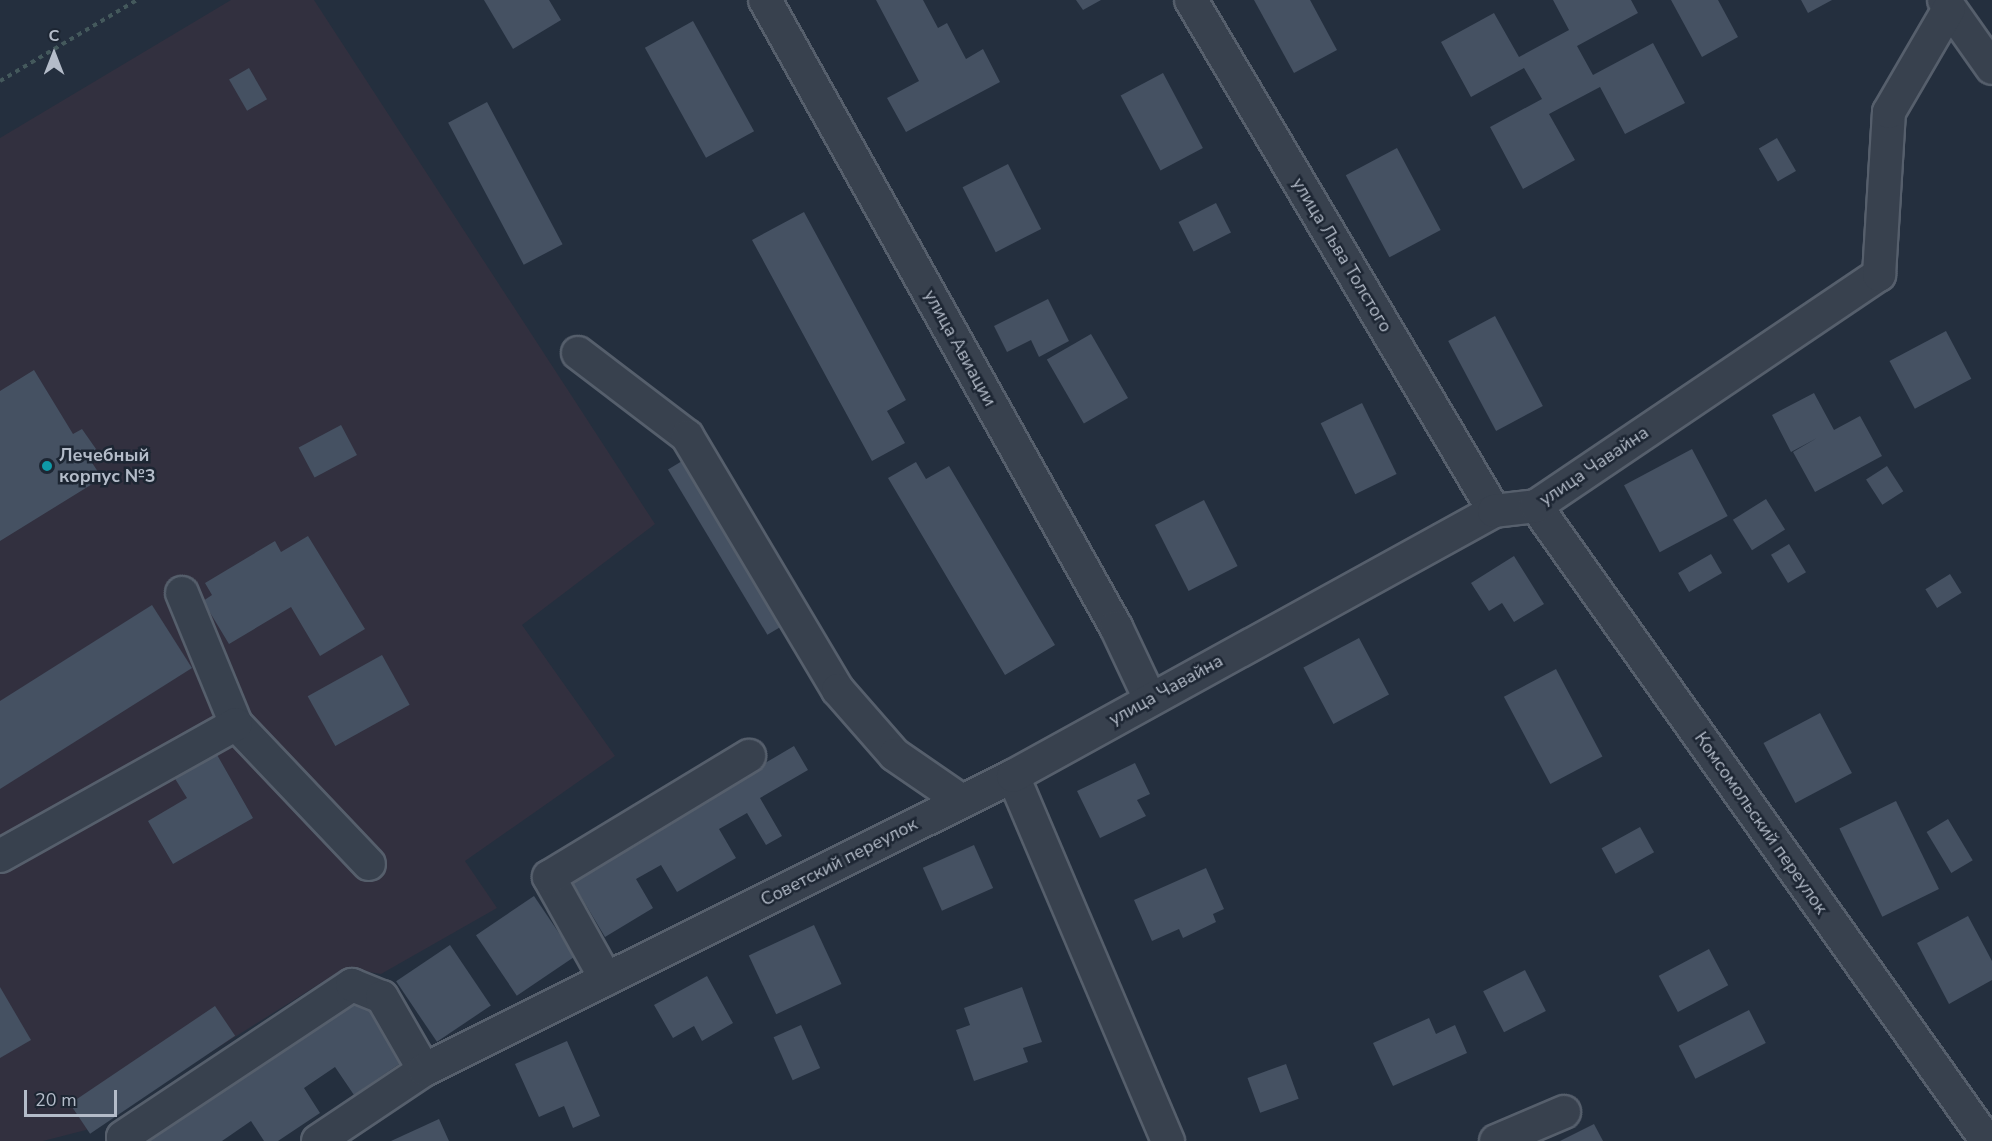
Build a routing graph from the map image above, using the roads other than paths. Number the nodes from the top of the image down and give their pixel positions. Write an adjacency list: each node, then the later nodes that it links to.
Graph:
1 (765, 0): 9 (street, улица Авиации)
2 (1191, 0): 7 (street, улица Льва Толстого)
3 (1946, 5): 4 (street); 6 (street, улица Чавайна)
4 (1992, 68)
5 (578, 354): 13 (street)
6 (1536, 506): 7 (street, улица Чавайна); 23 (street, Комсомольский переулок)
7 (1494, 510): 9 (street, улица Чавайна)
8 (182, 593): 10 (street)
9 (1150, 699): 12 (street, улица Чавайна)
10 (236, 724): 14 (street); 15 (street)
11 (749, 756): 16 (street)
12 (1013, 776): 13 (street, Советский переулок); 21 (street)
13 (963, 801): 16 (street, Советский переулок)
14 (0, 856)
15 (369, 864)
16 (606, 979): 17 (street, Советский переулок)
17 (424, 1070): 19 (street); 20 (street, Советский переулок)
18 (1564, 1112): 22 (street)
19 (125, 1141)
20 (318, 1141)
21 (1168, 1141)
22 (1496, 1141)
23 (1987, 1141)

